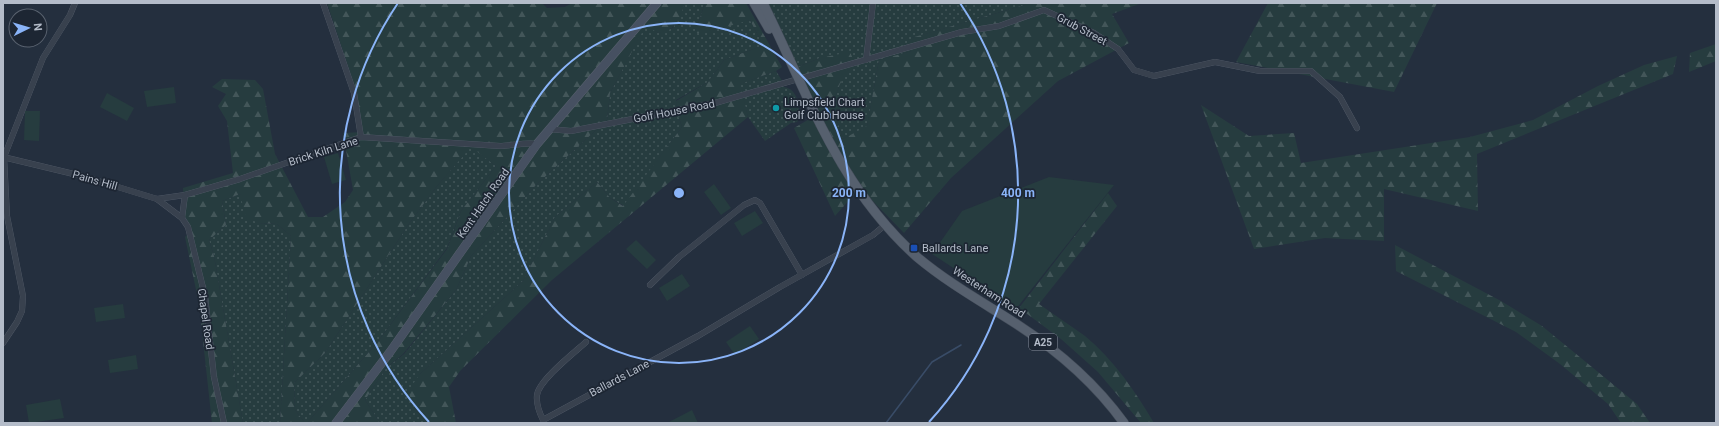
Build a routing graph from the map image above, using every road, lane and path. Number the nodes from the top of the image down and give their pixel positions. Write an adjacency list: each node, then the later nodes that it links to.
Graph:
1 (74, 3): 14 (street)
2 (323, 3): 12 (street)
3 (657, 3): 11 (main road, Kent Hatch Road)
4 (754, 3): 8 (main road, Westerham Road / A25)
5 (763, 3): 8 (main road, Westerham Road)
6 (873, 3): 7 (street)
7 (866, 60): 9 (street, Grub Street); 10 (street, Grub Street)
8 (792, 69): 9 (main road, Westerham Road / A25)
9 (798, 80): 11 (street, Golf House Road); 18 (main road, Westerham Road / A25)
10 (1357, 128)
11 (549, 129): 13 (main road, Kent Hatch Road)
12 (360, 137): 13 (street, Brick Kiln Lane); 15 (street, Brick Kiln Lane)
13 (537, 144): 24 (main road, Kent Hatch Road)
14 (4, 157): 16 (street, Pains Hill); 22 (street)
15 (185, 195): 16 (street, Pains Hill); 17 (street)
16 (157, 199): 17 (street)
17 (182, 218): 23 (street, Chapel Road)
18 (885, 225): 19 (street, Ballards Lane); 25 (main road, Westerham Road / A25)
19 (802, 276): 20 (street); 21 (street, Ballards Lane)
20 (650, 285)
21 (586, 342)
22 (3, 343)
23 (224, 423)
24 (336, 423)
25 (1124, 423)

